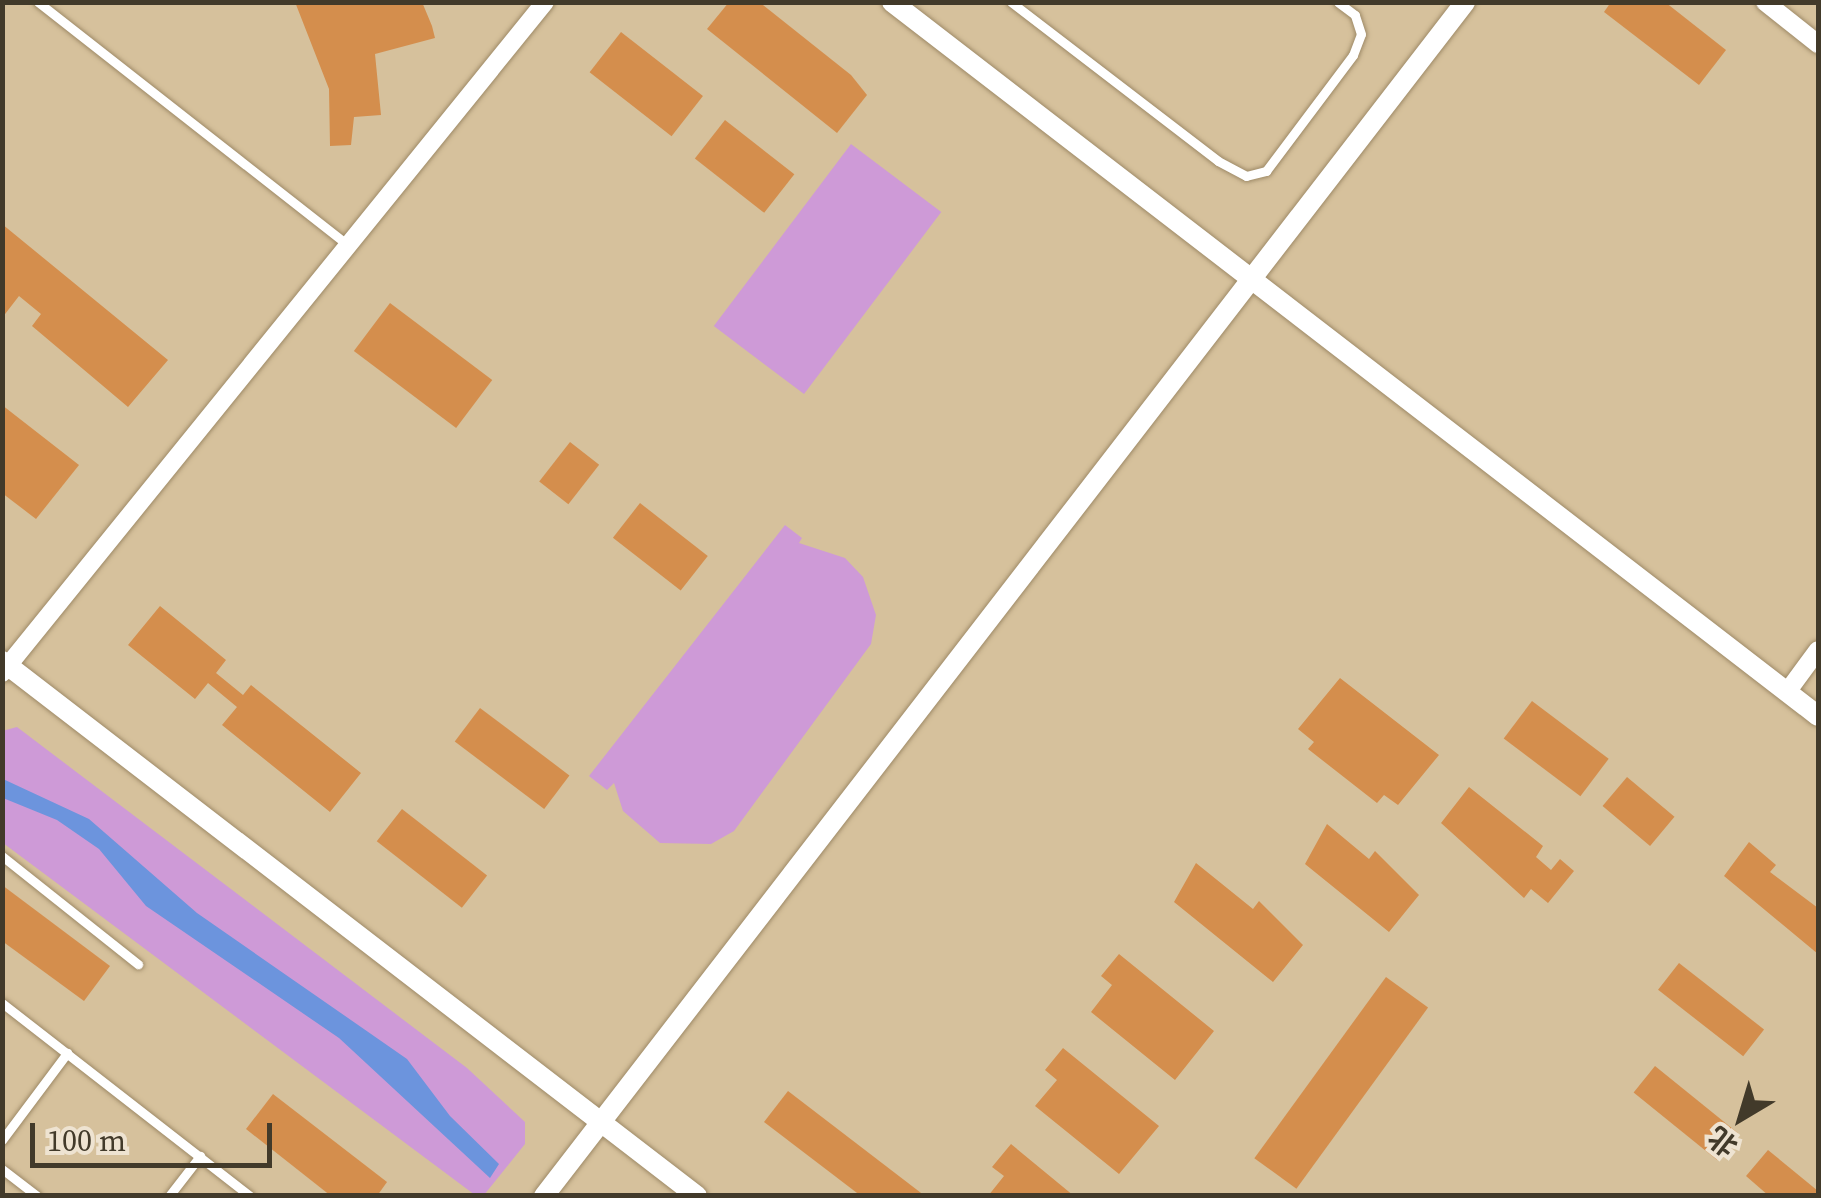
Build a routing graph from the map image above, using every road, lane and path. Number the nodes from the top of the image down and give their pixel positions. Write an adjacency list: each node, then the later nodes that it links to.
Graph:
1 (38, 2): 9 (lane)
2 (546, 2): 9 (street)
3 (892, 2): 10 (street)
4 (1011, 2): 5 (lane)
5 (1338, 2)
6 (1465, 2): 10 (street)
7 (1764, 2): 8 (street)
8 (1818, 44)
9 (349, 246): 12 (street)
10 (1251, 274): 13 (street); 19 (street)
11 (1818, 650): 13 (street)
12 (5, 666): 19 (street)
13 (1787, 692): 14 (street)
14 (1818, 716)
15 (2, 856): 16 (lane)
16 (138, 964)
17 (2, 1003): 18 (lane)
18 (67, 1053): 20 (lane); 21 (lane)
19 (600, 1121): 26 (street); 27 (street)
20 (2, 1140)
21 (200, 1156): 24 (lane); 25 (lane)
22 (2, 1169): 23 (lane)
23 (36, 1196)
24 (169, 1196)
25 (250, 1196)
26 (544, 1196)
27 (697, 1196)

